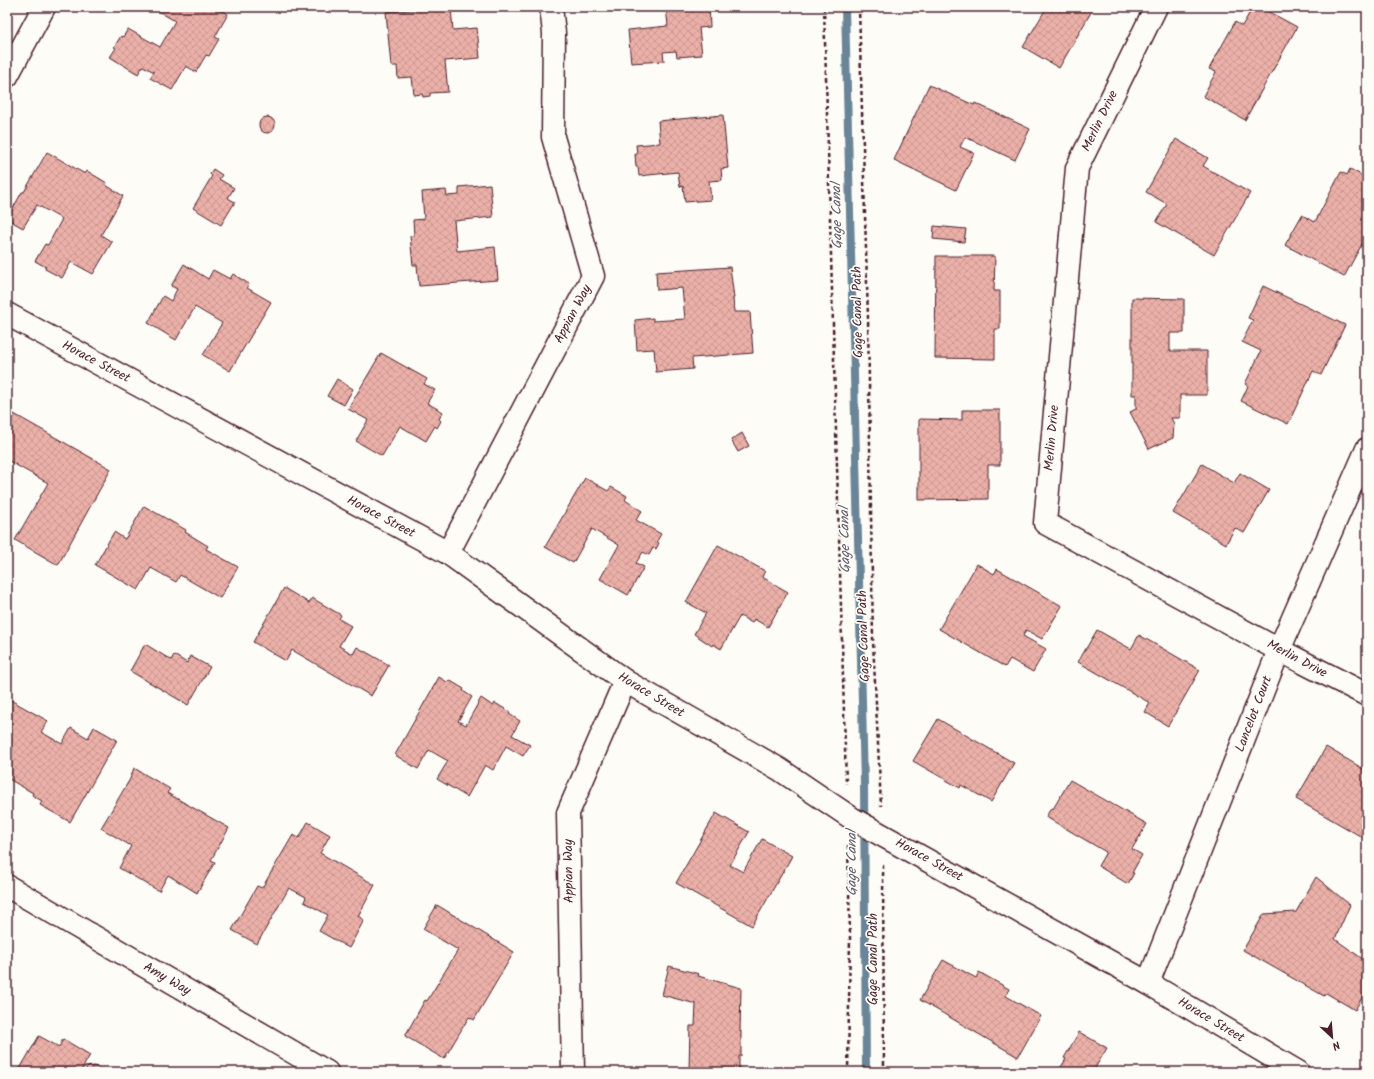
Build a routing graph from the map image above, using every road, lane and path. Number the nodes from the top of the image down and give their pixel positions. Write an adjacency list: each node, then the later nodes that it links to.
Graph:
1 (44, 7): 6 (street)
2 (551, 7): 9 (street, Appian Way)
3 (824, 7): 13 (path, Gage Canal Path)
4 (859, 7): 14 (path, Gage Canal Path)
5 (1156, 7): 10 (street, Merlin Drive)
6 (7, 76)
7 (7, 314): 9 (street, Horace Street)
8 (1367, 449): 10 (street, Lancelot Court)
9 (448, 553): 11 (street, Horace Street)
10 (1279, 650): 12 (street, Merlin Drive); 16 (street, Lancelot Court)
11 (625, 681): 13 (street, Horace Street); 18 (street, Appian Way)
12 (1367, 696)
13 (850, 816): 14 (street, Horace Street); 19 (path, Gage Canal Path)
14 (880, 833): 16 (street, Horace Street); 20 (path, Gage Canal Path)
15 (7, 886): 17 (street, Amy Way)
16 (1148, 983): 21 (street, Horace Street)
17 (327, 1072)
18 (572, 1072)
19 (848, 1072)
20 (884, 1072)
21 (1298, 1072)

